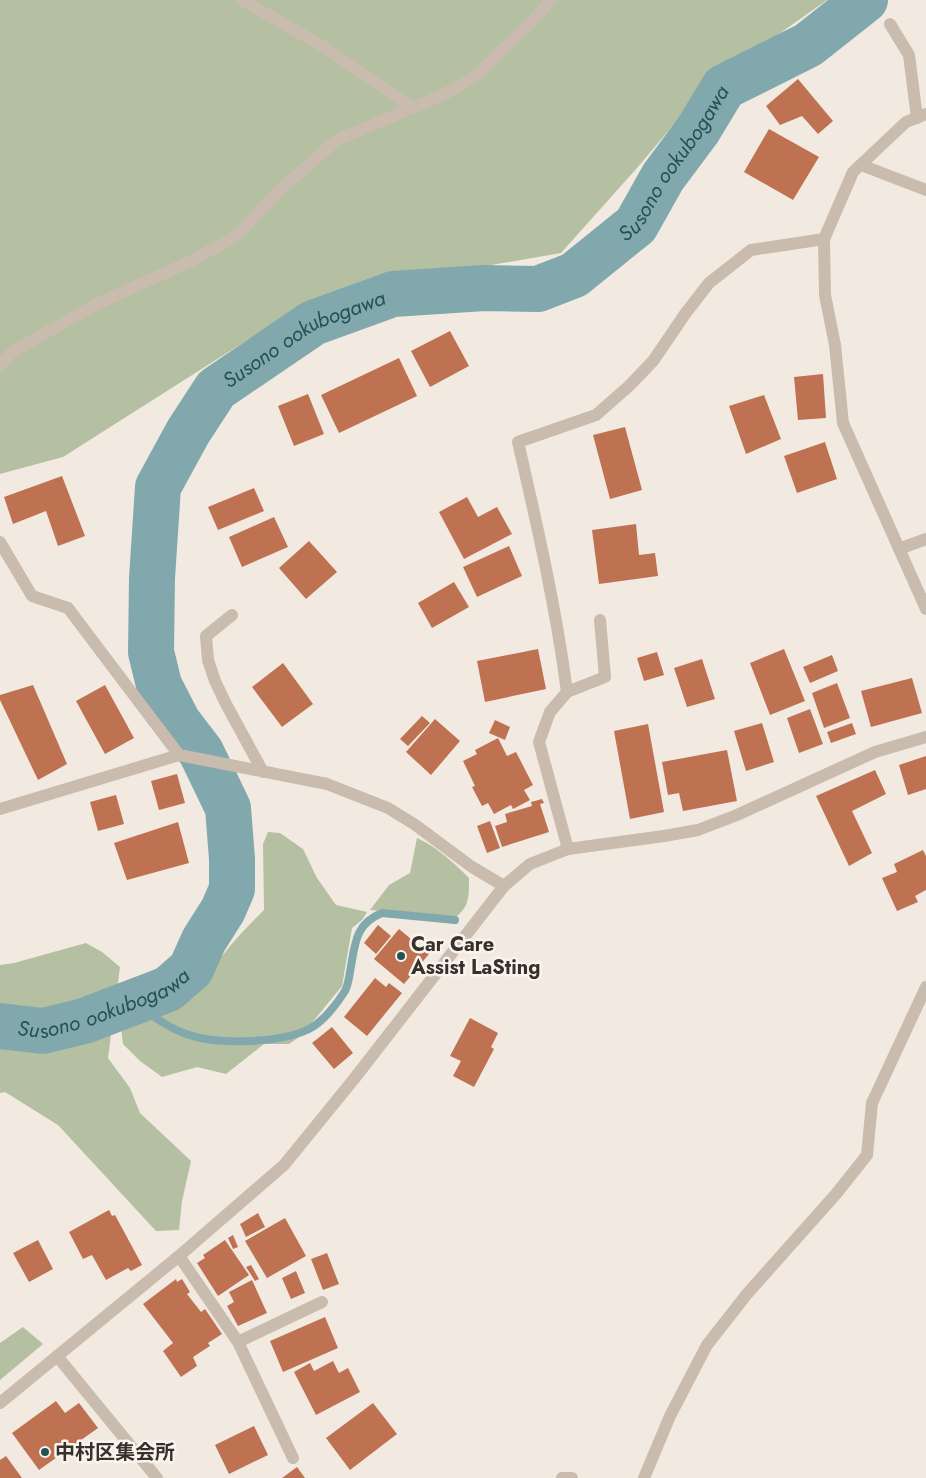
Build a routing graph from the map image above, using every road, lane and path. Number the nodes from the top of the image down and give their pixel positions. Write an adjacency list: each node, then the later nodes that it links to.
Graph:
1 (242, 0): 4 (street)
2 (550, 0): 4 (street)
3 (890, 24): 5 (street)
4 (413, 108): 9 (street)
5 (921, 116): 6 (street)
6 (861, 165): 7 (street); 8 (street)
7 (926, 190)
8 (824, 239): 12 (street); 16 (street)
9 (0, 365)
10 (926, 539): 12 (street)
11 (0, 542): 18 (street)
12 (899, 549): 13 (street)
13 (926, 609)
14 (232, 615): 19 (street)
15 (600, 620): 16 (street)
16 (566, 692): 21 (street)
17 (926, 737): 21 (street)
18 (179, 755): 19 (street); 20 (street)
19 (263, 772): 22 (street)
20 (0, 810)
21 (568, 849): 22 (street)
22 (504, 886): 24 (street)
23 (926, 987): 33 (street)
24 (178, 1256): 26 (street); 27 (street)
25 (322, 1302): 26 (street)
26 (238, 1342): 29 (street)
27 (57, 1356): 28 (street); 30 (street)
28 (0, 1403)
29 (293, 1458)
30 (157, 1478)
31 (562, 1478): 32 (street)
32 (572, 1478)
33 (644, 1478)

